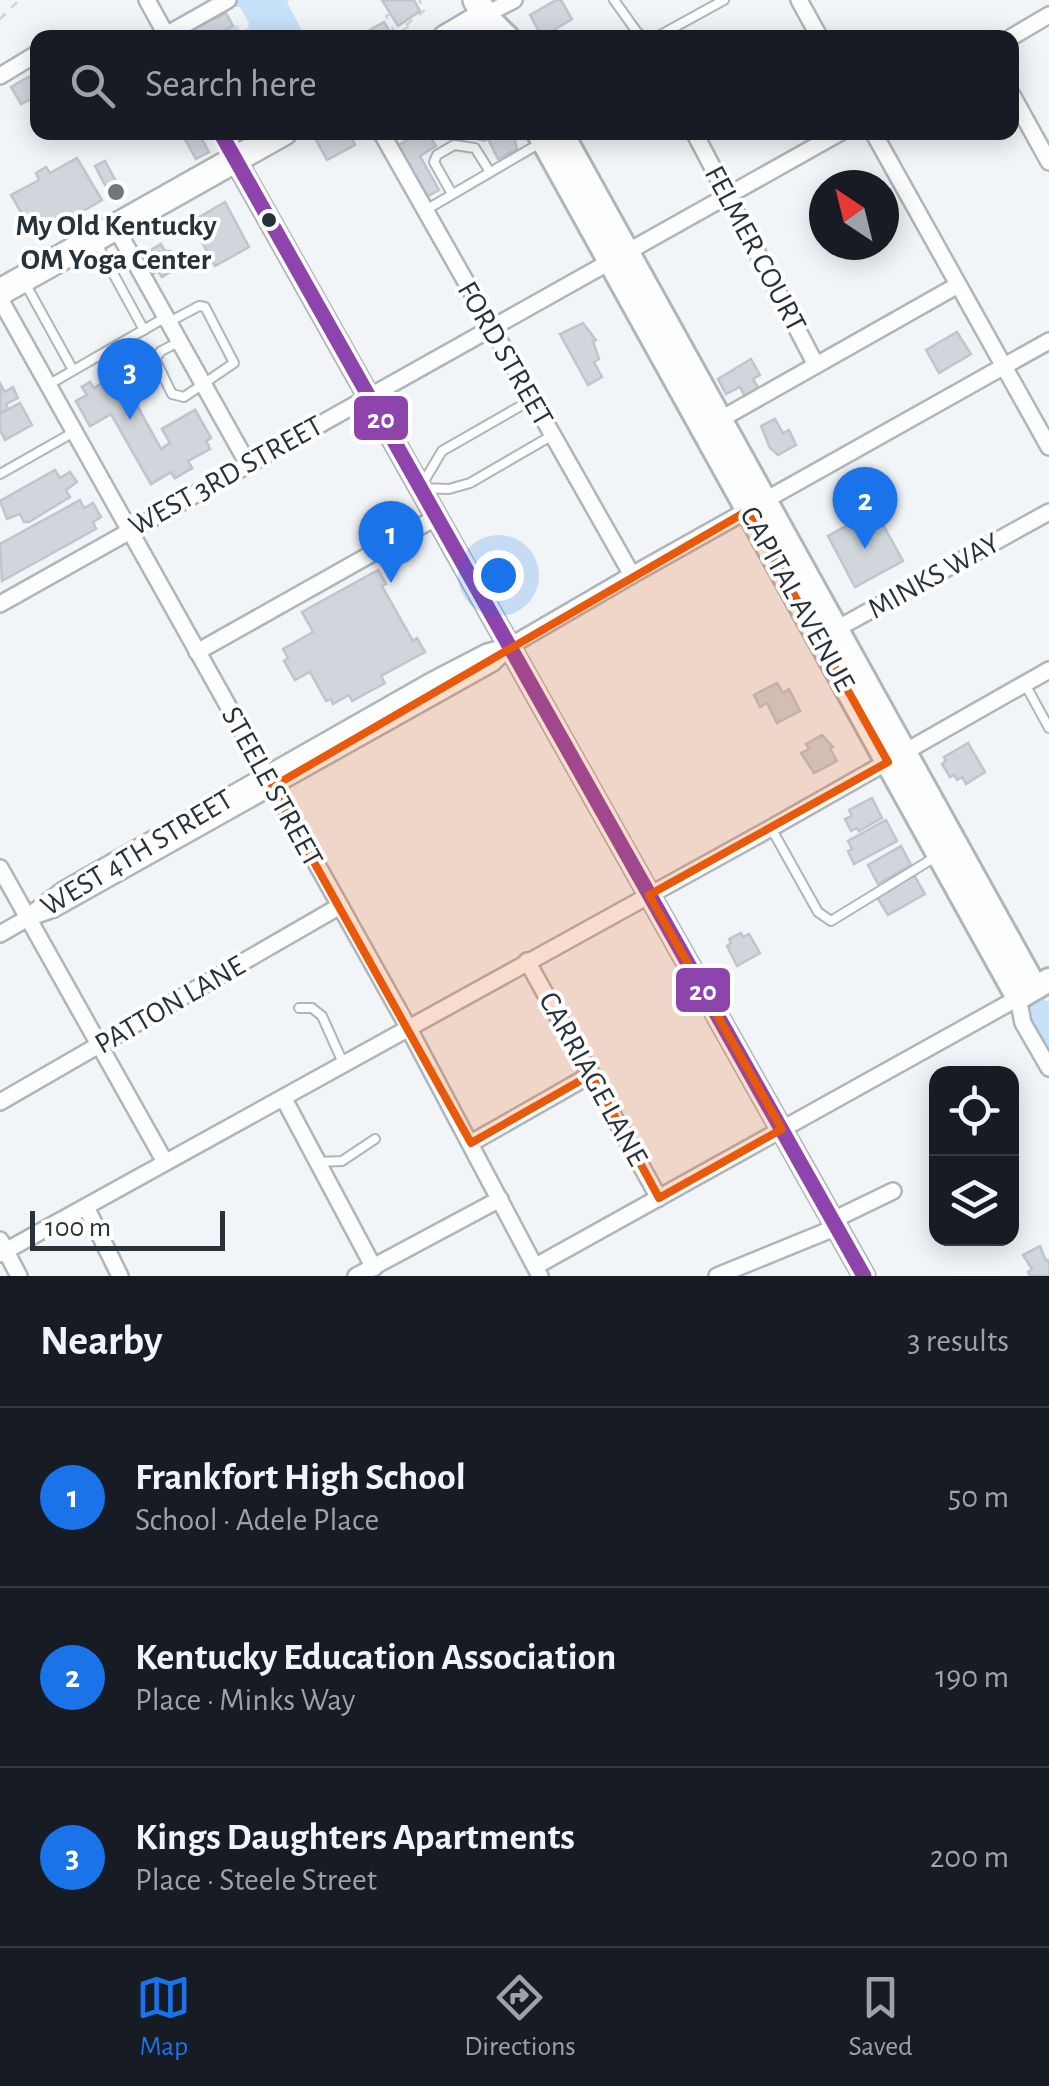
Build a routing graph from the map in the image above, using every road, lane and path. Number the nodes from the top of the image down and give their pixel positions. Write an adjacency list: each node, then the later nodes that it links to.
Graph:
1 (18, 0): 12 (path)
2 (147, 0): 14 (street)
3 (228, 0): 15 (street)
4 (419, 0): 13 (path)
5 (514, 0): 11 (street)
6 (614, 0): 20 (lane)
7 (724, 0): 21 (lane)
8 (799, 0): 22 (street)
9 (390, 14): 16 (path)
10 (1049, 16): 23 (street)
11 (483, 18): 19 (main road)
12 (0, 20)
13 (406, 25): 17 (path); 18 (path)
14 (164, 30)
15 (177, 30)
16 (394, 30)
17 (400, 30)
18 (409, 30)
19 (461, 30)
20 (636, 30)
21 (670, 30)
22 (811, 30)
23 (1019, 33)
24 (30, 58): 25 (street)
25 (0, 76)
26 (1019, 108): 36 (street)
27 (224, 140): 35 (street)
28 (271, 140): 35 (main road)
29 (385, 140): 40 (street, FORD STREET)
30 (542, 140): 37 (lane)
31 (553, 140): 42 (main road, CAPITAL AVENUE)
32 (698, 140): 39 (street, FELMER COURT)
33 (828, 140): 39 (street, WEST 3RD STREET)
34 (877, 140): 44 (street)
35 (236, 161): 41 (main road); 56 (street)
36 (1049, 162)
37 (490, 172): 38 (lane); 38 (lane)
38 (452, 194): 40 (lane)
39 (728, 196): 42 (street, WEST 3RD STREET); 51 (street, FELMER COURT)
40 (423, 211): 47 (street, FORD STREET)
41 (105, 234): 43 (main road); 46 (street); 48 (lane)
42 (619, 258): 47 (street, WEST 3RD STREET); 58 (main road, CAPITAL AVENUE)
43 (23, 280): 45 (main road); 53 (lane)
44 (958, 285): 51 (street); 52 (street)
45 (0, 296): 54 (street, STEELE STREET)
46 (167, 320): 48 (lane); 50 (street); 55 (lane)
47 (490, 327): 56 (street, WEST 3RD STREET); 57 (street, FORD STREET)
48 (144, 330): 53 (lane)
49 (1049, 341): 52 (street, WEST 4TH STREET)
50 (180, 342): 55 (street); 55 (lane)
51 (816, 365): 58 (street)
52 (1004, 366): 61 (street); 65 (street, WEST 4TH STREET)
53 (73, 370): 54 (lane)
54 (48, 385): 59 (street, STEELE STREET)
55 (204, 386): 62 (street)
56 (369, 396): 62 (street, WEST 3RD STREET); 64 (street)
57 (531, 400): 60 (street, FORD STREET); 64 (lane)
58 (710, 425): 65 (main road, CAPITAL AVENUE)
59 (75, 432): 63 (lane); 68 (street, STEELE STREET)
60 (551, 436): 64 (lane); 69 (street, FORD STREET)
61 (1049, 447)
62 (248, 464): 68 (street, WEST 3RD STREET)
63 (0, 474)
64 (420, 488): 67 (street)
65 (756, 506): 69 (street, WEST 4TH STREET); 72 (main road, CAPITAL AVENUE)
66 (1049, 512): 72 (street, MINKS WAY)
67 (437, 518): 73 (street); 74 (street)
68 (130, 530): 71 (street, WEST 3RD STREET); 74 (street, STEELE STREET)
69 (632, 575): 73 (street, WEST 4TH STREET)
70 (0, 582): 71 (street)
71 (5, 601)
72 (827, 635): 78 (main road, CAPITAL AVENUE)
73 (510, 646): 79 (street, WEST 4TH STREET); 83 (street)
74 (197, 652): 79 (street, STEELE STREET)
75 (1049, 670): 76 (street)
76 (1026, 684): 77 (lane); 78 (street)
77 (1049, 728)
78 (896, 758): 80 (street); 81 (main road, CAPITAL AVENUE)
79 (269, 782): 84 (street, STEELE STREET); 85 (street, WEST 4TH STREET)
80 (771, 828): 81 (lane); 83 (street)
81 (946, 850): 88 (main road, CAPITAL AVENUE)
82 (0, 868): 85 (street)
83 (649, 895): 87 (street); 97 (street)
84 (340, 906): 90 (street, STEELE STREET); 91 (street, PATTON LANE)
85 (28, 918): 86 (street, WEST 4TH STREET); 91 (street)
86 (0, 934)
87 (527, 961): 90 (street); 94 (street, CARRIAGE LANE)
88 (1038, 991): 93 (street, CAPITAL AVENUE); 97 (street)
89 (299, 1008): 92 (lane)
90 (408, 1027): 92 (street); 99 (street, STEELE STREET)
91 (101, 1046): 96 (street, PATTON LANE); 100 (street)
92 (344, 1065): 95 (street)
93 (1049, 1068)
94 (592, 1074): 99 (street); 103 (street, CARRIAGE LANE)
95 (284, 1099): 100 (street); 101 (street)
96 (0, 1102)
97 (782, 1129): 103 (street); 106 (street)
98 (375, 1139): 101 (lane)
99 (471, 1143): 104 (street, STEELE STREET)
100 (165, 1162): 105 (street)
101 (317, 1162): 108 (street)
102 (893, 1192): 106 (street)
103 (659, 1198): 109 (street)
104 (500, 1200): 108 (street); 109 (street, STEELE STREET)
105 (86, 1207): 107 (street); 112 (street)
106 (835, 1224): 110 (street); 114 (street)
107 (2, 1248): 111 (street)
108 (374, 1268): 113 (street)
109 (538, 1271)
110 (727, 1274)
111 (19, 1276)
112 (120, 1276)
113 (356, 1276)
114 (864, 1276)

